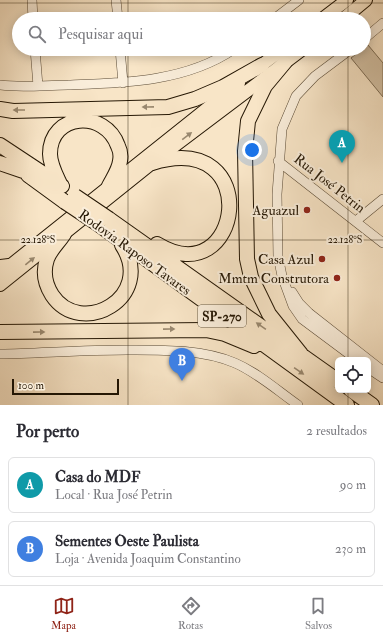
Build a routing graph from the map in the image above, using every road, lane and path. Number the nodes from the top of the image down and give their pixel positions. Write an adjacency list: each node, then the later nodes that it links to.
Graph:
1 (32, 0): 6 (street)
2 (116, 0): 7 (street)
3 (299, 0): 8 (street)
4 (346, 0): 9 (main road)
5 (366, 0): 10 (main road)
6 (33, 12)
7 (117, 12)
8 (283, 12)
9 (331, 12)
10 (351, 12)
11 (383, 23): 12 (street)
12 (371, 33)
13 (36, 56): 21 (street)
14 (121, 56): 19 (street)
15 (220, 56): 19 (street)
16 (284, 56): 18 (main road); 27 (main road, one-way to 16); 43 (highway)
17 (342, 56): 25 (street)
18 (262, 65): 22 (highway, one-way to 22); 30 (main road)
19 (123, 83): 21 (street)
20 (0, 85): 21 (street)
21 (38, 86)
22 (0, 109)
23 (0, 145): 29 (highway, Rodovia Raposo Tavares / SP-270)
24 (0, 155): 28 (highway, Rodovia Raposo Tavares / SP-270)
25 (278, 161): 33 (street, Rua José Petrin); 39 (street)
26 (0, 163): 28 (highway)
27 (152, 163): 34 (highway); 35 (main road)
28 (23, 172): 31 (highway, Rodovia Raposo Tavares / SP-270)
29 (61, 186): 30 (highway); 31 (highway, Rodovia Raposo Tavares / SP-270)
30 (109, 186): 38 (main road)
31 (70, 199): 34 (highway, Rodovia Raposo Tavares / SP-270, bridge)
32 (383, 199): 33 (street)
33 (356, 221): 37 (street, Rua José Petrin)
34 (103, 222): 36 (highway, Rodovia Raposo Tavares / SP-270); 43 (highway, Rodovia Raposo Tavares / SP-270, one-way to 34)
35 (64, 234): 36 (highway); 40 (main road, one-way to 35)
36 (119, 240): 45 (highway, Rodovia Raposo Tavares / SP-270)
37 (383, 243)
38 (3, 269)
39 (282, 276): 44 (street); 47 (street)
40 (0, 286)
41 (0, 332): 45 (highway, one-way to 45)
42 (0, 354): 51 (street)
43 (301, 354): 49 (highway, Rodovia Raposo Tavares / SP-270)
44 (353, 357)
45 (280, 358): 52 (highway, Rodovia Raposo Tavares / SP-270, one-way to 52)
46 (371, 370): 48 (street)
47 (383, 371)
48 (383, 378)
49 (335, 379)
50 (355, 393): 53 (highway)
51 (298, 405)
52 (347, 405)
53 (372, 405)

